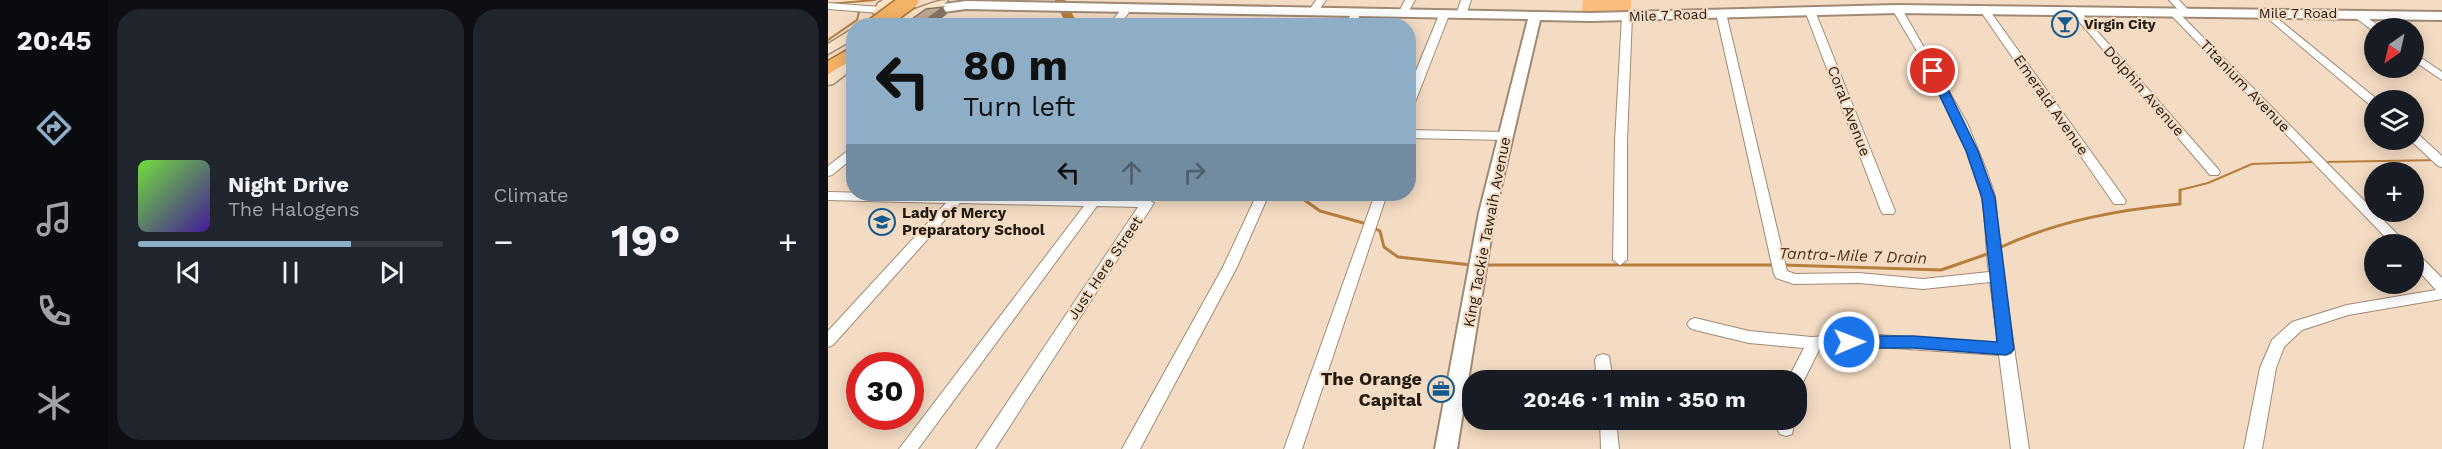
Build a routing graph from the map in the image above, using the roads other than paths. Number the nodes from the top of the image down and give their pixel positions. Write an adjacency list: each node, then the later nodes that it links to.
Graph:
1 (944, 0): 6 (main road); 7 (street)
2 (1321, 0): 17 (street)
3 (1410, 0): 21 (street)
4 (1467, 0): 24 (street)
5 (1571, 1): 26 (street)
6 (926, 5): 7 (street); 9 (main road); 16 (highway)
7 (966, 5): 10 (street, Mile 7 Road)
8 (828, 6): 16 (street)
9 (911, 8): 16 (highway, bridge)
10 (1127, 8): 17 (street, Mile 7 Road); 29 (street)
11 (1896, 9): 12 (street, Mile 7 Road); 15 (street, Mile 7 Road); 62 (street)
12 (1984, 9): 14 (street, Mile 7 Road); 58 (street, Emerald Avenue)
13 (2178, 9): 14 (street, Mile 7 Road); 20 (street, Mile 7 Road); 60 (street, Titanium Avenue)
14 (2074, 10): 50 (street, Dolphin Avenue)
15 (1810, 11): 19 (street, Mile 7 Road); 59 (street, Coral Avenue)
16 (884, 12)
17 (1313, 12): 18 (street, Mile 7 Road)
18 (1356, 13): 21 (street, Mile 7 Road); 30 (street)
19 (1721, 13): 27 (street, Mile 7 Road); 62 (street)
20 (2267, 13): 22 (street, Mile 7 Road); 43 (street)
21 (1403, 14): 23 (street, Mile 7 Road)
22 (2356, 14): 28 (street, Mile 7 Road); 31 (street)
23 (1444, 15): 24 (street, Mile 7 Road); 42 (street)
24 (1461, 15): 25 (street, Mile 7 Road)
25 (1535, 16): 26 (street, Mile 7 Road); 45 (street, King Tackie Tawaih Avenue)
26 (1567, 16): 27 (street, Mile 7 Road)
27 (1627, 16): 61 (street)
28 (2442, 16)
29 (1119, 18)
30 (1353, 18)
31 (2364, 20)
32 (846, 38): 34 (main road)
33 (846, 47): 36 (highway)
34 (828, 50)
35 (846, 57): 39 (highway)
36 (828, 59)
37 (2424, 64): 40 (street)
38 (846, 67): 41 (main road)
39 (828, 69)
40 (2442, 77)
41 (828, 81)
42 (1416, 85)
43 (2364, 95)
44 (1416, 134): 45 (street)
45 (1505, 136): 78 (street, King Tackie Tawaih Avenue)
46 (2424, 146): 48 (street)
47 (846, 157): 49 (street)
48 (2439, 160)
49 (828, 172)
50 (2214, 172)
51 (828, 196): 52 (street, Just Here Street)
52 (846, 196)
53 (954, 201): 67 (street)
54 (1094, 201): 74 (street)
55 (1135, 201): 75 (street, Just Here Street)
56 (1260, 201): 76 (street)
57 (1379, 201): 77 (street)
58 (2119, 201)
59 (1888, 211)
60 (2390, 234)
61 (1620, 260)
62 (1994, 261): 69 (street)
63 (2424, 268): 64 (street)
64 (2442, 287)
65 (2442, 294): 81 (street)
66 (1695, 324): 68 (street)
67 (828, 341)
68 (1815, 343): 69 (street); 72 (street)
69 (2006, 349): 80 (street)
70 (1603, 360): 71 (street)
71 (1604, 370)
72 (1801, 370)
73 (1609, 430): 79 (street)
74 (908, 449)
75 (985, 449)
76 (1131, 449)
77 (1293, 449)
78 (1446, 449)
79 (1610, 449)
80 (2020, 449)
81 (2253, 449)

